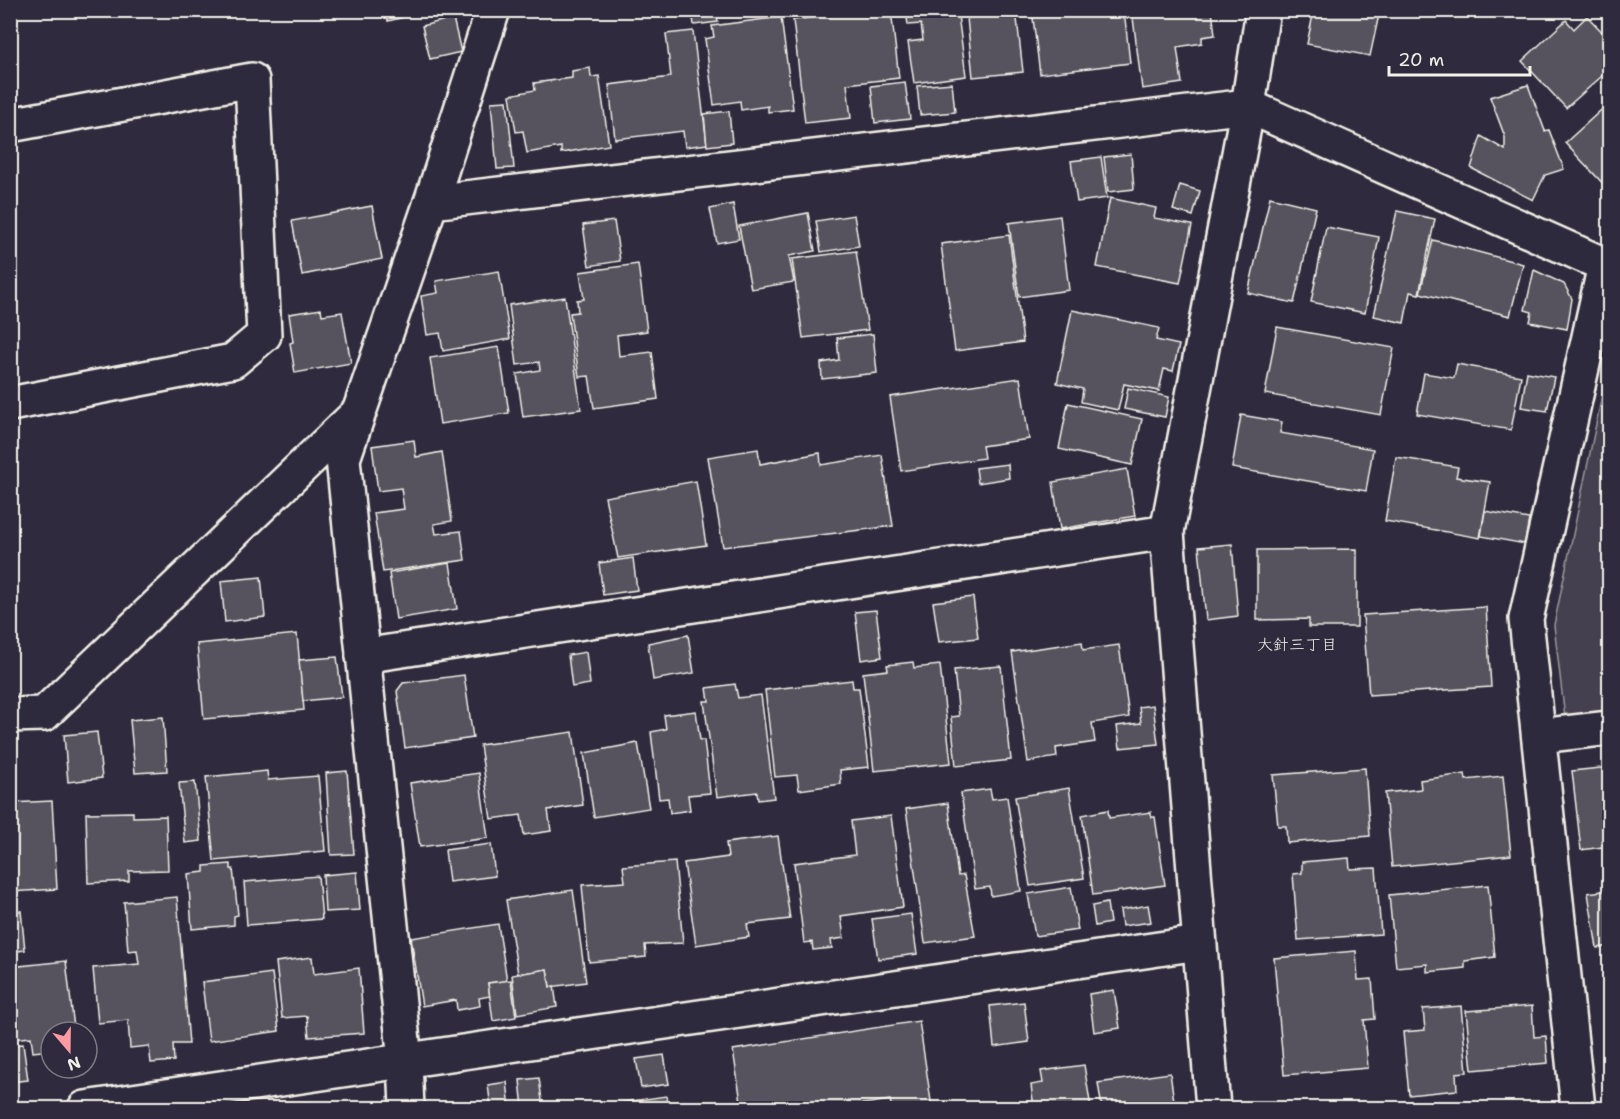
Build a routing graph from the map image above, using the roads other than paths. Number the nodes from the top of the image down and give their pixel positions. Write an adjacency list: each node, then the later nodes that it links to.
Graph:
1 (493, 10): 5 (street)
2 (1263, 10): 3 (street)
3 (1248, 106): 5 (street); 6 (street); 9 (street)
4 (10, 125): 7 (street)
5 (431, 202): 8 (street)
6 (1607, 265): 13 (street)
7 (10, 404)
8 (359, 413): 10 (street); 11 (street)
9 (1167, 532): 10 (street); 14 (street)
10 (363, 656): 15 (street)
11 (10, 715)
12 (1610, 728): 13 (street)
13 (1539, 736): 20 (street)
14 (1199, 944): 15 (street); 19 (street)
15 (405, 1061): 16 (street); 18 (street)
16 (142, 1104): 17 (street)
17 (85, 1108)
18 (408, 1108)
19 (1213, 1108)
20 (1578, 1108)

